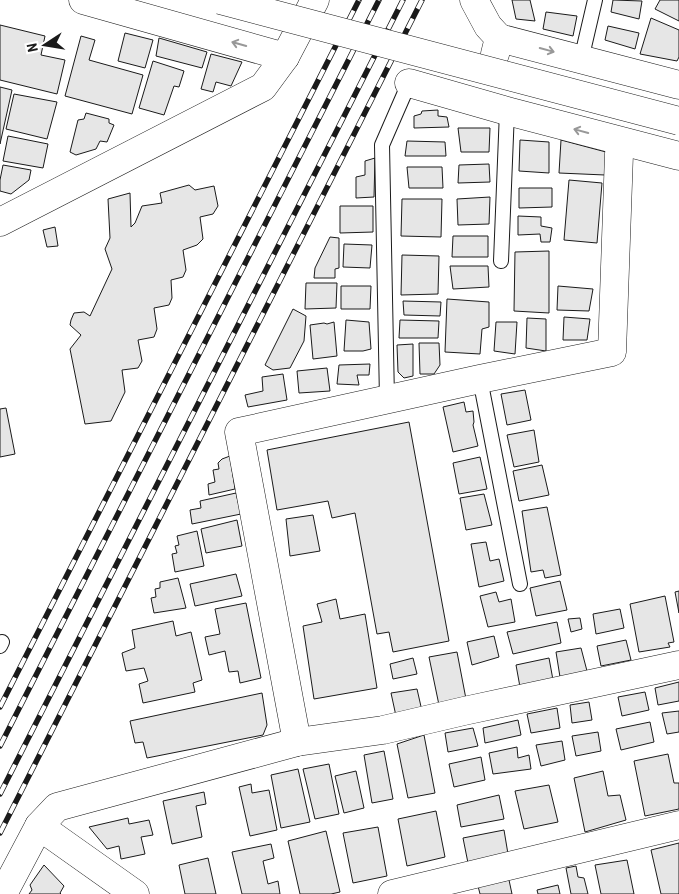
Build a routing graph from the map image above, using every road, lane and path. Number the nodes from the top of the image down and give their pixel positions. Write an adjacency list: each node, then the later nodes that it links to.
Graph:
1 (83, 0): 7 (street, one-way to 1)
2 (220, 0): 13 (street, bridge)
3 (315, 0): 7 (street)
4 (474, 0): 6 (street)
5 (595, 0): 8 (lane)
6 (500, 38): 8 (street, one-way to 8); 11 (street)
7 (286, 57): 16 (street)
8 (581, 60): 10 (street)
9 (410, 83): 11 (street); 19 (lane)
10 (679, 85)
11 (480, 102): 12 (street)
12 (507, 111): 14 (street, one-way to 12); 17 (lane)
13 (679, 121)
14 (621, 142): 15 (street); 18 (street)
15 (679, 156)
16 (0, 222)
17 (501, 261)
18 (480, 379): 19 (street); 20 (lane)
19 (387, 399): 22 (street)
20 (520, 584)
21 (679, 665): 22 (street)
22 (297, 742): 24 (street)
23 (679, 825): 25 (street)
24 (39, 826): 26 (street); 27 (street)
25 (455, 887): 28 (street)
26 (3, 894)
27 (136, 894)
28 (392, 894)

